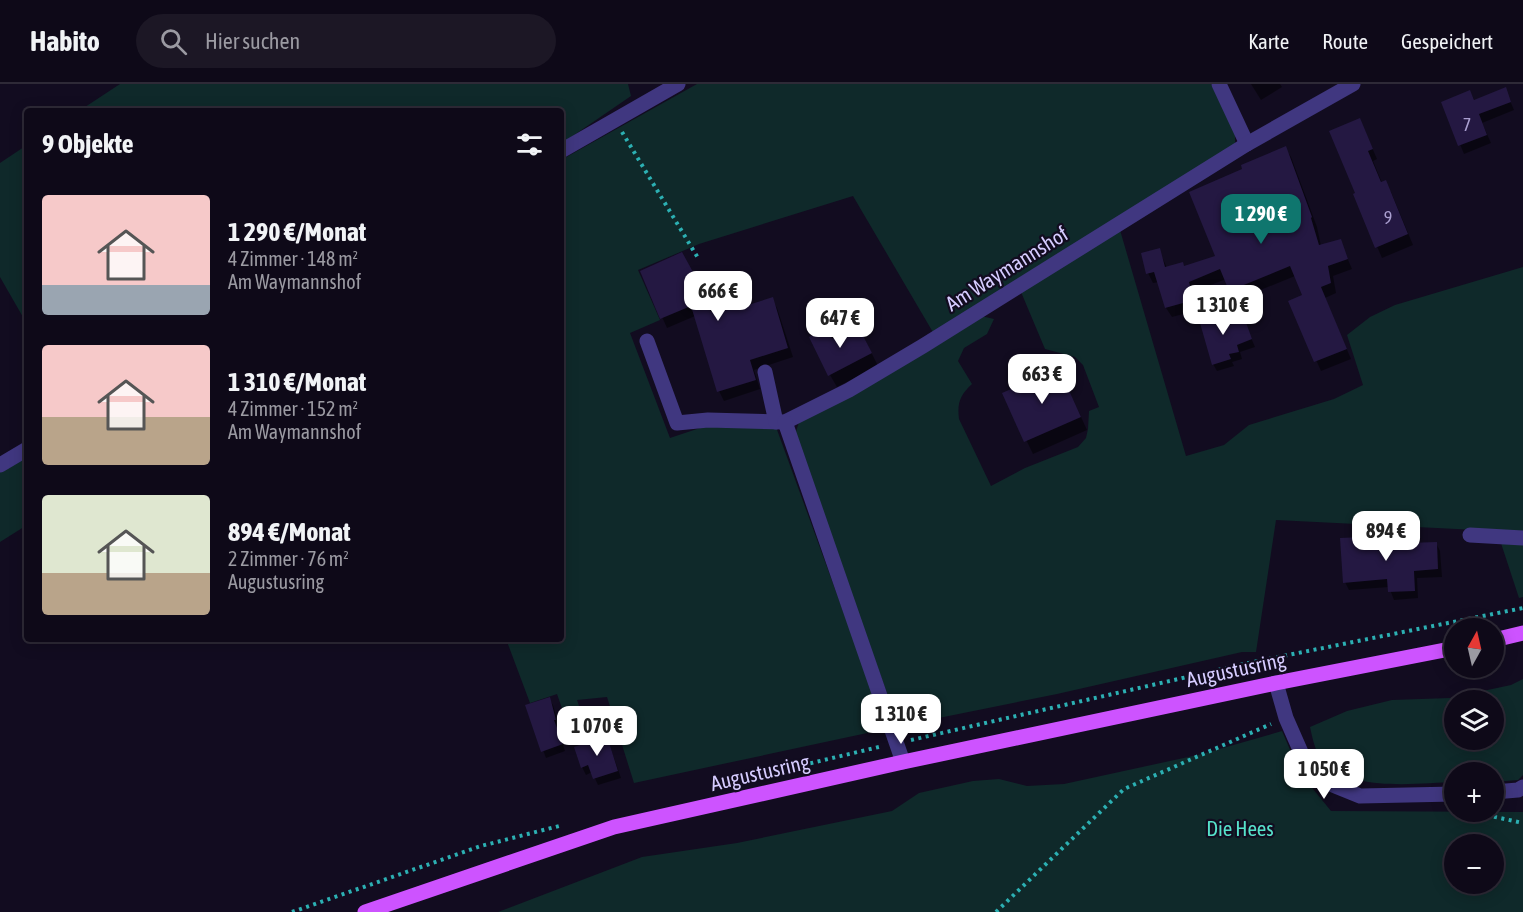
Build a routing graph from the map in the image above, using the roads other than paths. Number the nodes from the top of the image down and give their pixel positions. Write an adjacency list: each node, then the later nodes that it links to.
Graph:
1 (1218, 84): 4 (street)
2 (1353, 84): 4 (street, Am Waymannshof)
3 (673, 85): 5 (street)
4 (1247, 144): 8 (street, Am Waymannshof)
5 (564, 149)
6 (647, 341): 8 (street)
7 (765, 372): 8 (street)
8 (780, 422): 17 (street)
9 (24, 451): 10 (street)
10 (0, 465)
11 (1470, 535): 12 (street)
12 (1523, 538)
13 (1523, 633): 14 (main road)
14 (1504, 638)
15 (1444, 650): 16 (main road, Augustusring)
16 (1276, 683): 17 (main road, Augustusring); 20 (street)
17 (903, 762): 21 (main road, Augustusring)
18 (1523, 787): 19 (street)
19 (1504, 791)
20 (1444, 794)
21 (366, 912)

